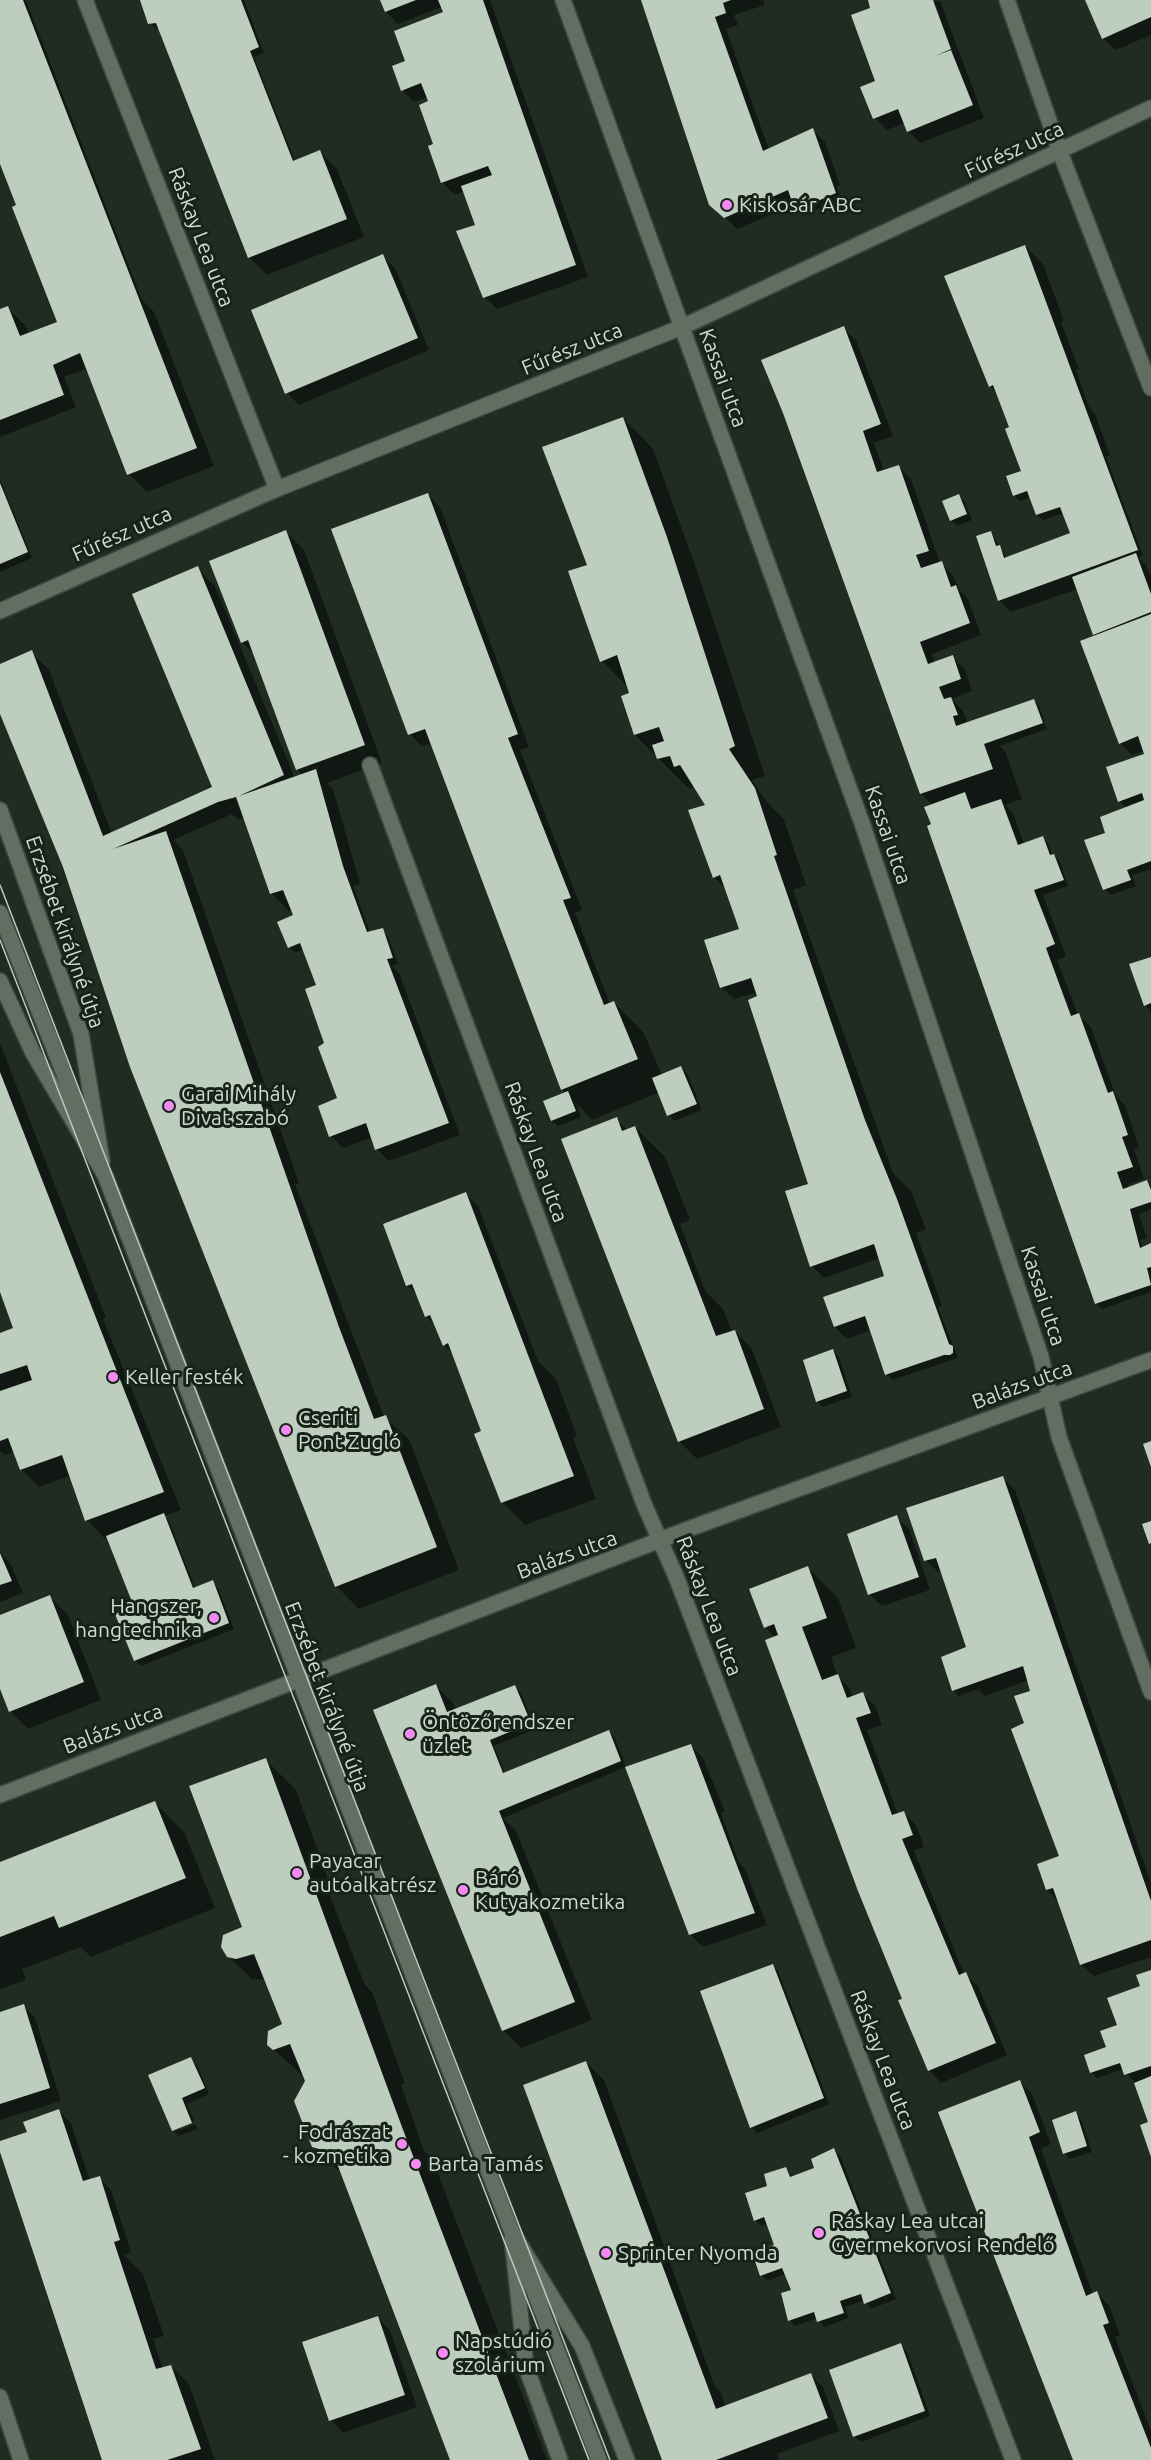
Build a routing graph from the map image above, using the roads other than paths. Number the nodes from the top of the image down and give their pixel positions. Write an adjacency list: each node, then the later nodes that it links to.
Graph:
1 (85, 0): 8 (street, Ráskay Lea utca)
2 (563, 0): 6 (street, Kassai utca)
3 (1007, 0): 5 (street)
4 (1151, 108): 5 (street, Fűrész utca)
5 (1060, 152): 6 (street, Fűrész utca); 7 (street)
6 (682, 327): 8 (street, Fűrész utca); 16 (street, Kassai utca)
7 (1151, 388)
8 (277, 489): 9 (street, Fűrész utca)
9 (0, 611)
10 (370, 765): 17 (street, Ráskay Lea utca)
11 (0, 810): 14 (street, Erzsébet királyné útja)
12 (0, 913): 14 (street)
13 (0, 981): 14 (street, Erzsébet királyné útja)
14 (105, 1176): 18 (street, Erzsébet királyné útja)
15 (1151, 1360): 16 (street, Balázs utca)
16 (1051, 1397): 17 (street, Balázs utca); 19 (street, Kassai utca)
17 (661, 1542): 18 (street, Balázs utca); 27 (street, Ráskay Lea utca)
18 (298, 1680): 20 (street, Balázs utca); 21 (street, Erzsébet királyné útja)
19 (1151, 1692)
20 (0, 1796)
21 (512, 2232): 24 (street, Erzsébet királyné útja); 25 (street); 26 (street, Erzsébet királyné útja)
22 (0, 2397): 23 (street)
23 (21, 2460)
24 (560, 2460)
25 (599, 2460)
26 (627, 2460)
27 (1012, 2460)

